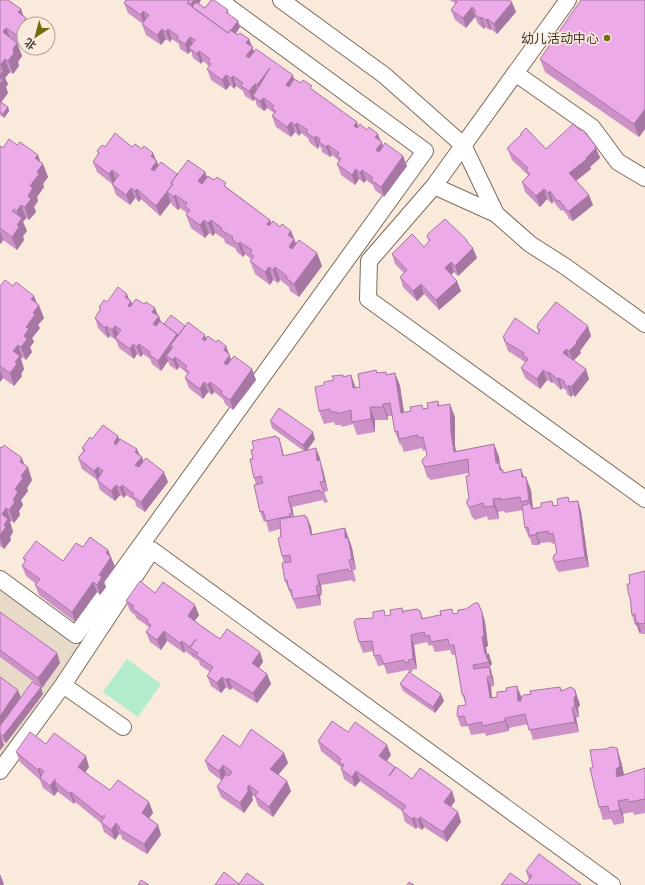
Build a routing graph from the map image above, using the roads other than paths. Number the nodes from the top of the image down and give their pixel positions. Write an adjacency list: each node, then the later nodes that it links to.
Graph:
1 (219, 0): 11 (street)
2 (281, 0): 5 (street)
3 (568, 0): 4 (street)
4 (515, 73): 5 (street); 6 (street)
5 (463, 145): 7 (street); 8 (street)
6 (645, 178)
7 (434, 186): 8 (street); 10 (street)
8 (496, 214): 9 (street)
9 (645, 324)
10 (645, 499)
11 (0, 579)
12 (63, 685): 13 (street); 14 (street); 15 (street)
13 (123, 727)
14 (0, 771)
15 (612, 885)

